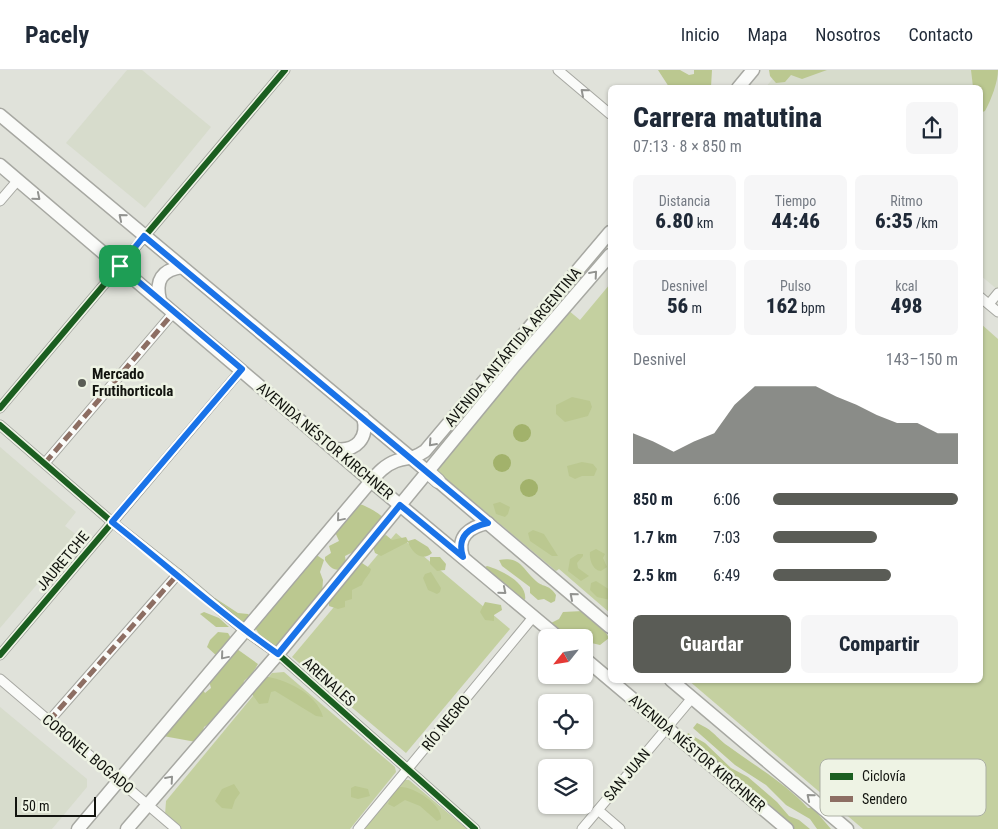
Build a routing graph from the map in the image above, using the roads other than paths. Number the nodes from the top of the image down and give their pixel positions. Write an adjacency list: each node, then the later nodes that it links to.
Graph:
1 (285, 70): 11 (street)
2 (558, 70): 5 (street, one-way to 2)
3 (752, 70): 4 (main road)
4 (740, 85)
5 (608, 112)
6 (0, 115): 11 (main road, one-way to 6)
7 (0, 165): 8 (main road, AVENIDA NÉSTOR KIRCHNER)
8 (18, 180): 9 (street); 13 (main road, AVENIDA NÉSTOR KIRCHNER, one-way to 13)
9 (0, 201)
10 (608, 234): 26 (main road, AVENIDA ANTÁRTIDA ARGENTINA, one-way to 26)
11 (144, 236): 13 (street); 14 (main road)
12 (608, 257): 28 (main road, AVENIDA ANTÁRTIDA ARGENTINA, one-way to 12)
13 (120, 266): 17 (main road, AVENIDA NÉSTOR KIRCHNER); 22 (street)
14 (182, 267): 17 (main road); 23 (main road)
15 (998, 293): 18 (street)
16 (983, 299): 18 (street)
17 (160, 300): 19 (main road, AVENIDA NÉSTOR KIRCHNER)
18 (989, 304): 20 (street)
19 (174, 312): 21 (main road, AVENIDA NÉSTOR KIRCHNER); 27 (street)
20 (998, 312)
21 (242, 369): 25 (main road, AVENIDA NÉSTOR KIRCHNER); 31 (street, JAURETCHE)
22 (0, 408)
23 (362, 417): 25 (main road); 26 (main road)
24 (0, 425): 27 (street, ARENALES)
25 (335, 449): 29 (main road, AVENIDA NÉSTOR KIRCHNER)
26 (413, 459): 28 (main road); 29 (main road)
27 (45, 462): 31 (street, ARENALES)
28 (433, 477): 30 (main road, AVENIDA ANTÁRTIDA ARGENTINA); 32 (main road)
29 (371, 481): 30 (main road, AVENIDA NÉSTOR KIRCHNER); 38 (main road, one-way to 38)
30 (400, 505): 33 (main road, AVENIDA NÉSTOR KIRCHNER); 40 (main road, AVENIDA ANTÁRTIDA ARGENTINA)
31 (112, 522): 34 (street, ARENALES); 39 (street, JAURETCHE)
32 (488, 523): 33 (main road); 36 (main road, one-way to 32)
33 (463, 557): 35 (main road, AVENIDA NÉSTOR KIRCHNER, one-way to 35)
34 (178, 574): 38 (street, ARENALES); 47 (street)
35 (534, 616): 37 (main road, AVENIDA NÉSTOR KIRCHNER); 49 (street, RÍO NEGRO)
36 (608, 625)
37 (549, 629)
38 (245, 631): 40 (street, ARENALES); 50 (main road, one-way to 50)
39 (0, 654)
40 (278, 654): 49 (street, ARENALES); 51 (main road, AVENIDA ANTÁRTIDA ARGENTINA, one-way to 40)
41 (593, 666): 42 (main road, AVENIDA NÉSTOR KIRCHNER)
42 (608, 678)
43 (0, 679): 47 (street, CORONEL BOGADO)
44 (614, 683): 48 (main road, AVENIDA NÉSTOR KIRCHNER)
45 (674, 683): 46 (main road)
46 (692, 698): 48 (street, SAN JUAN); 52 (main road, one-way to 46)
47 (49, 721): 50 (street, CORONEL BOGADO)
48 (667, 728): 53 (street, SAN JUAN); 62 (main road, AVENIDA NÉSTOR KIRCHNER)
49 (408, 770): 58 (street, RÍO NEGRO); 59 (street, ARENALES)
50 (119, 780): 51 (street, CORONEL BOGADO); 55 (main road)
51 (147, 804): 56 (main road, AVENIDA ANTÁRTIDA ARGENTINA); 57 (street, CORONEL BOGADO)
52 (820, 806)
53 (598, 810): 60 (street, SAN JUAN); 61 (street)
54 (832, 816): 63 (main road, one-way to 54)
55 (78, 829)
56 (126, 829)
57 (176, 829)
58 (358, 829)
59 (475, 829)
60 (582, 829)
61 (620, 829)
62 (787, 829)
63 (847, 829)

